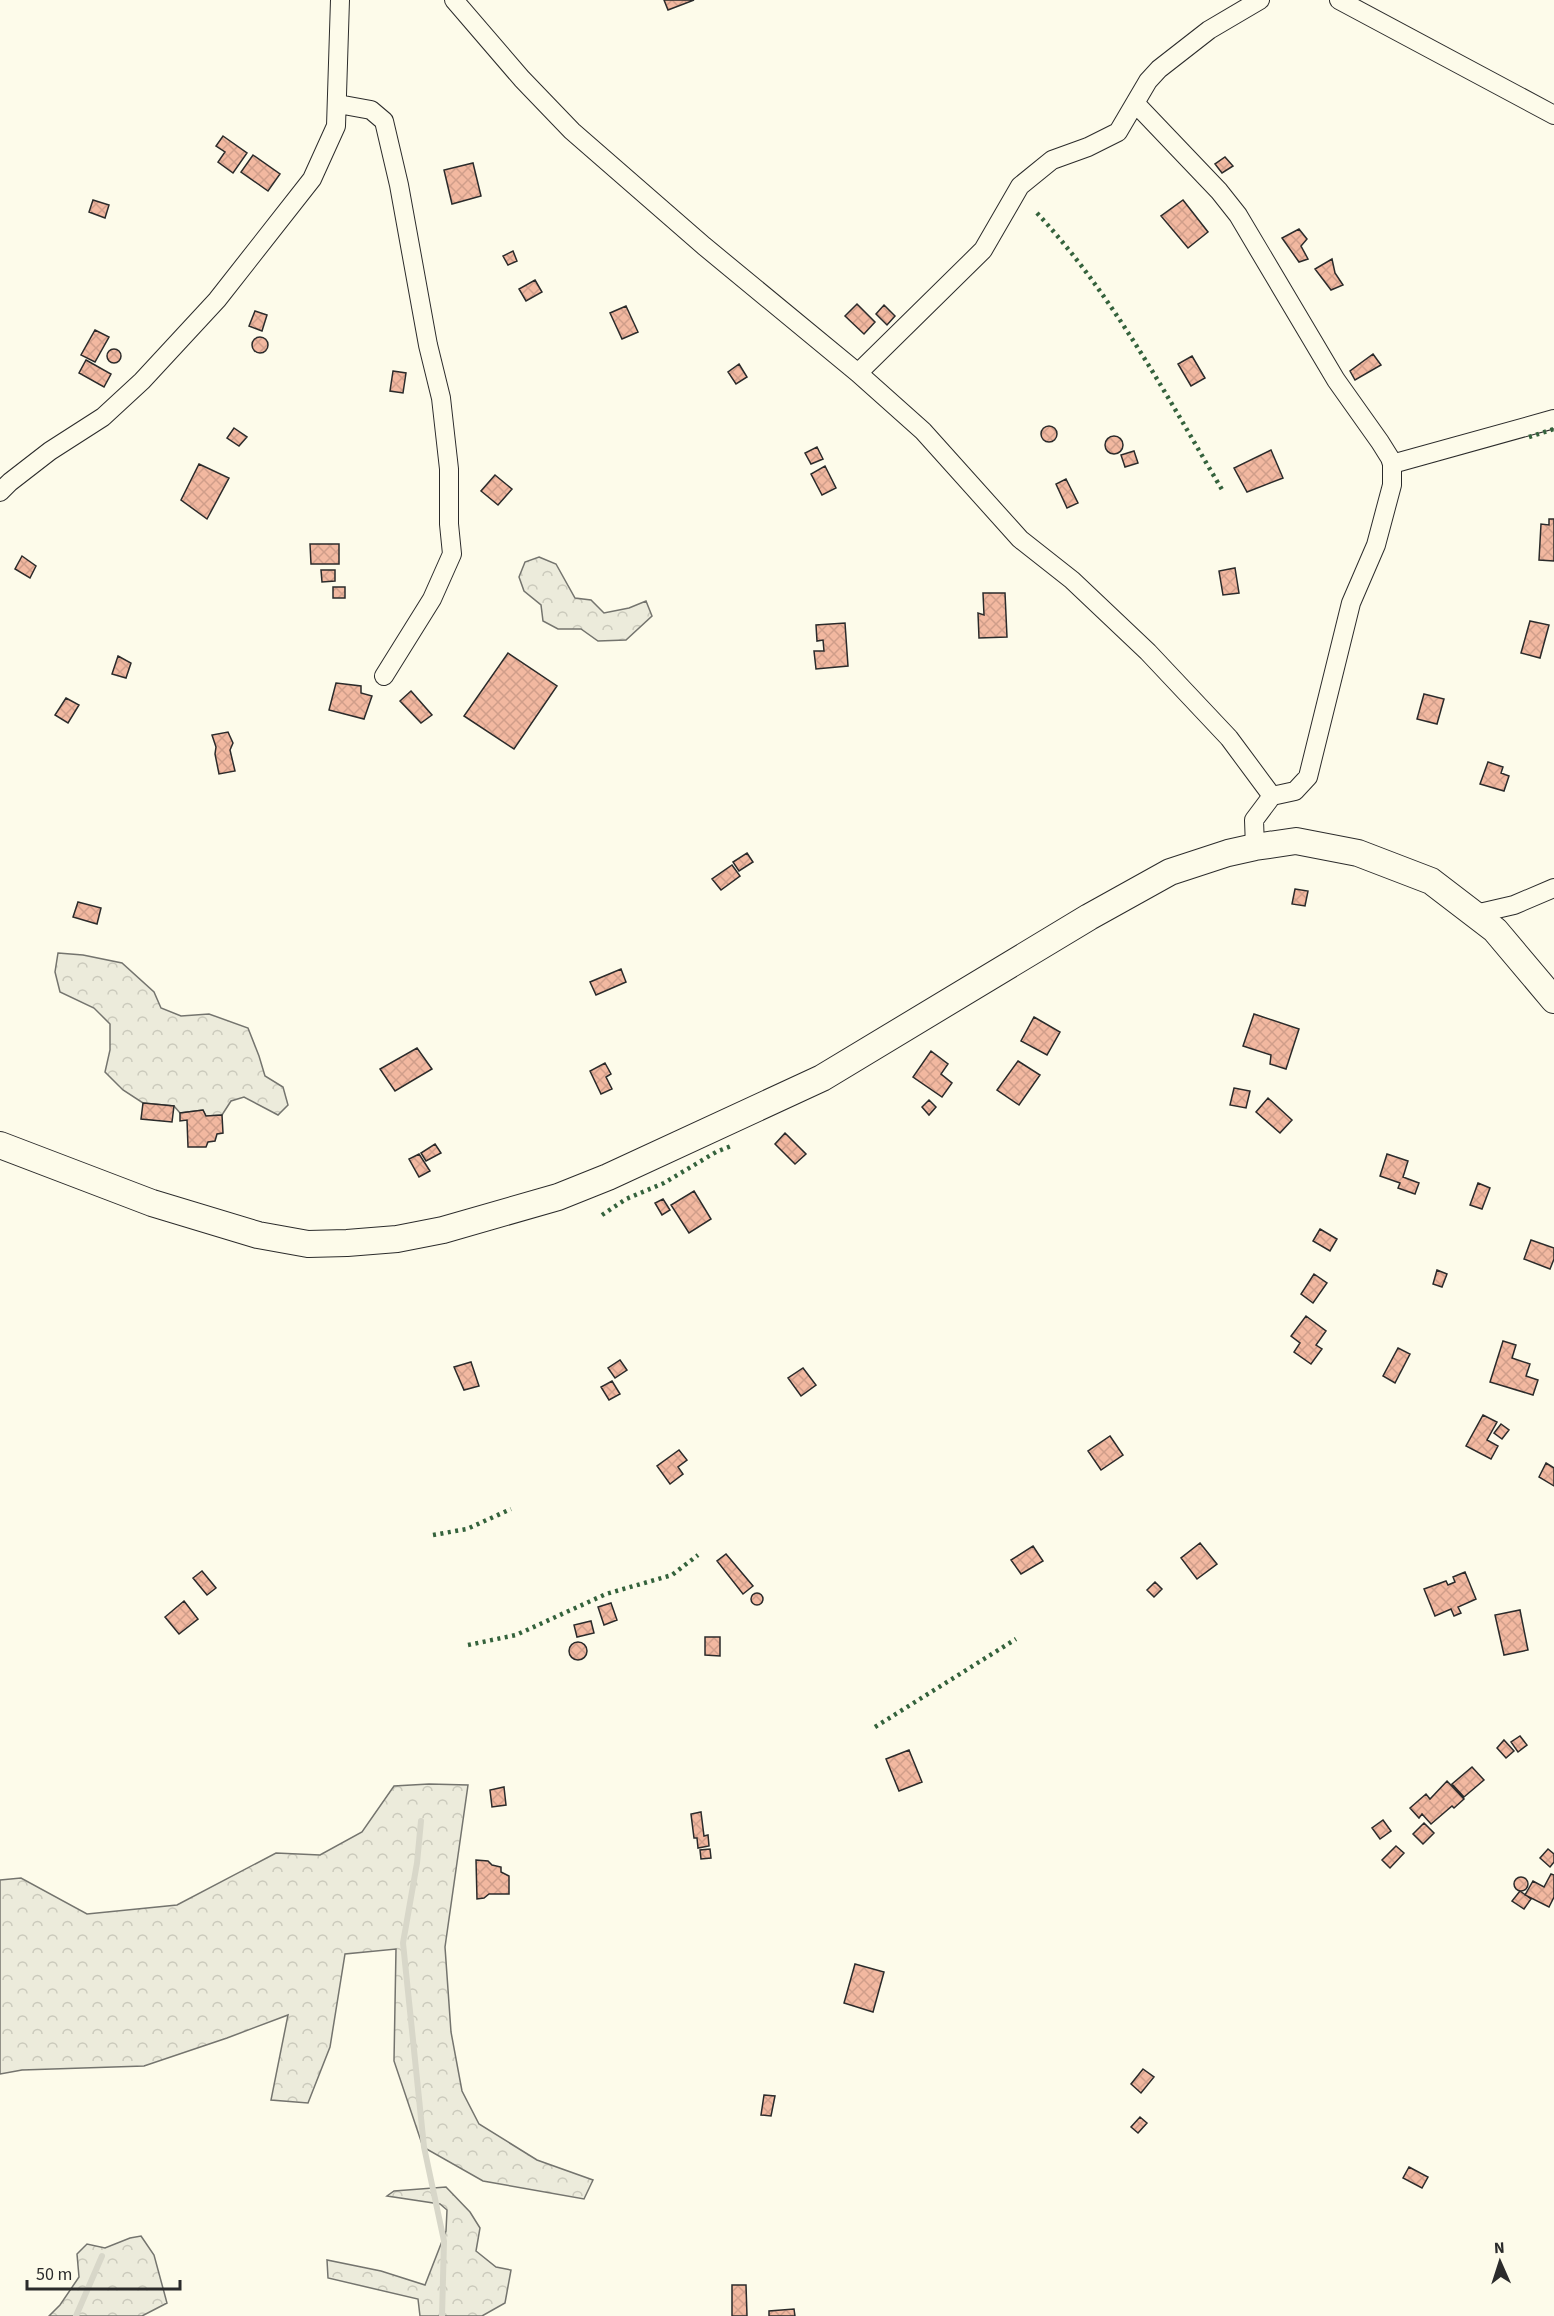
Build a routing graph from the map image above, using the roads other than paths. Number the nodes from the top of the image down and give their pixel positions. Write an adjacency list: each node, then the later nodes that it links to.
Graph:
1 (340, 0): 5 (street)
2 (454, 0): 8 (street)
3 (1260, 0): 6 (street)
4 (1339, 0): 7 (street)
5 (338, 104): 11 (street); 12 (street)
6 (1136, 104): 8 (street); 10 (street)
7 (1554, 115)
8 (858, 373): 13 (street)
9 (1554, 419): 10 (street)
10 (1392, 464): 13 (street)
11 (0, 492)
12 (384, 676)
13 (1272, 796): 14 (street)
14 (1255, 846): 16 (main road); 18 (main road)
15 (1553, 885): 16 (street)
16 (1474, 914): 17 (main road)
17 (1554, 1000)
18 (0, 1144)

